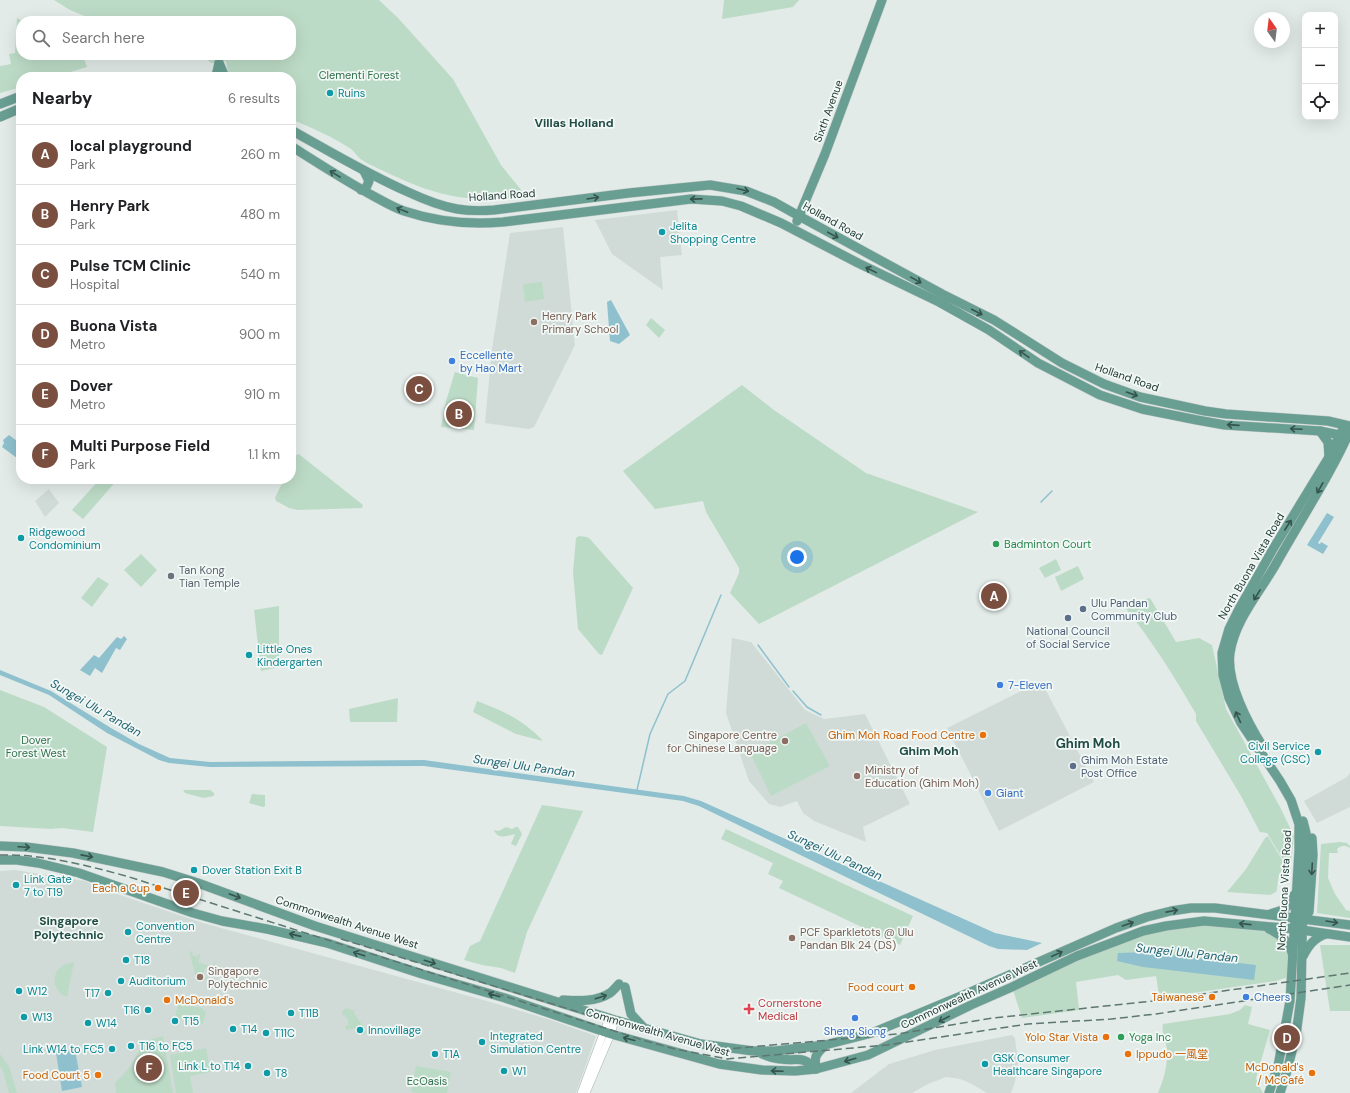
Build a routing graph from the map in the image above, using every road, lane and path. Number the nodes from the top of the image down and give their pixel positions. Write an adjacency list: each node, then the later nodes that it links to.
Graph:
1 (882, 0): 14 (main road, Sixth Avenue)
2 (218, 72): 3 (main road)
3 (223, 72)
4 (16, 98): 5 (main road)
5 (0, 104)
6 (16, 110): 7 (main road)
7 (0, 117)
8 (296, 133): 10 (main road, Holland Road)
9 (296, 149): 12 (main road, one-way to 9)
10 (364, 172): 11 (main road, Holland Road); 12 (main road)
11 (385, 182): 15 (main road, Holland Road); 16 (main road)
12 (361, 190): 16 (main road)
13 (657, 190): 15 (main road, Holland Road, one-way to 13); 17 (main road); 18 (main road, Holland Road, one-way to 18)
14 (809, 195): 18 (main road); 19 (main road, Sixth Avenue)
15 (420, 197): 20 (main road)
16 (376, 198): 20 (main road, one-way to 16)
17 (679, 200): 20 (main road); 21 (main road, one-way to 17)
18 (784, 206): 19 (main road, Holland Road)
19 (799, 216): 21 (main road, Sixth Avenue); 23 (main road, Holland Road, one-way to 23)
20 (503, 222)
21 (794, 230): 22 (main road, one-way to 21)
22 (1320, 431): 23 (main road); 25 (main road)
23 (1347, 432): 25 (main road, North Buona Vista Road)
24 (1350, 446): 25 (main road)
25 (1334, 456): 28 (main road, North Buona Vista Road, one-way to 25); 30 (main road, North Buona Vista Road, one-way to 30)
26 (0, 846): 36 (main road, Commonwealth Avenue West, one-way to 36)
27 (0, 860): 39 (main road, Commonwealth Avenue West, one-way to 27)
28 (1297, 884): 29 (main road); 30 (main road, North Buona Vista Road)
29 (1266, 915): 30 (main road, Commonwealth Avenue West); 45 (main road, Commonwealth Avenue West, one-way to 29)
30 (1299, 919): 31 (main road, Commonwealth Avenue West, one-way to 31); 33 (main road, North Buona Vista Road)
31 (1350, 925)
32 (1264, 927): 33 (main road, Commonwealth Avenue West); 38 (main road); 47 (main road, Commonwealth Avenue West, one-way to 47)
33 (1299, 930): 34 (main road, Commonwealth Avenue West); 38 (main road, North Buona Vista Road)
34 (1328, 933): 35 (main road, Commonwealth Avenue West); 38 (main road)
35 (1350, 937)
36 (363, 941): 37 (main road, Commonwealth Avenue West); 39 (main road)
37 (393, 950): 40 (main road); 41 (main road, Commonwealth Avenue West, one-way to 41)
38 (1297, 958): 50 (main road, North Buona Vista Road); 51 (main road, North Buona Vista Road)
39 (385, 962): 40 (main road, Commonwealth Avenue West)
40 (396, 965): 44 (main road, Commonwealth Avenue West, one-way to 40)
41 (551, 1000): 42 (main road, Commonwealth Avenue West); 43 (main road, one-way to 43)
42 (612, 1019): 43 (main road, Commonwealth Avenue West); 44 (street)
43 (644, 1028): 46 (main road, Commonwealth Avenue West)
44 (608, 1032): 47 (main road, Commonwealth Avenue West, one-way to 44); 48 (street); 49 (street)
45 (825, 1046): 46 (main road, Commonwealth Avenue West); 47 (main road)
46 (753, 1051): 47 (main road)
47 (816, 1069)
48 (581, 1093)
49 (586, 1093)
50 (1269, 1093)
51 (1280, 1093)

